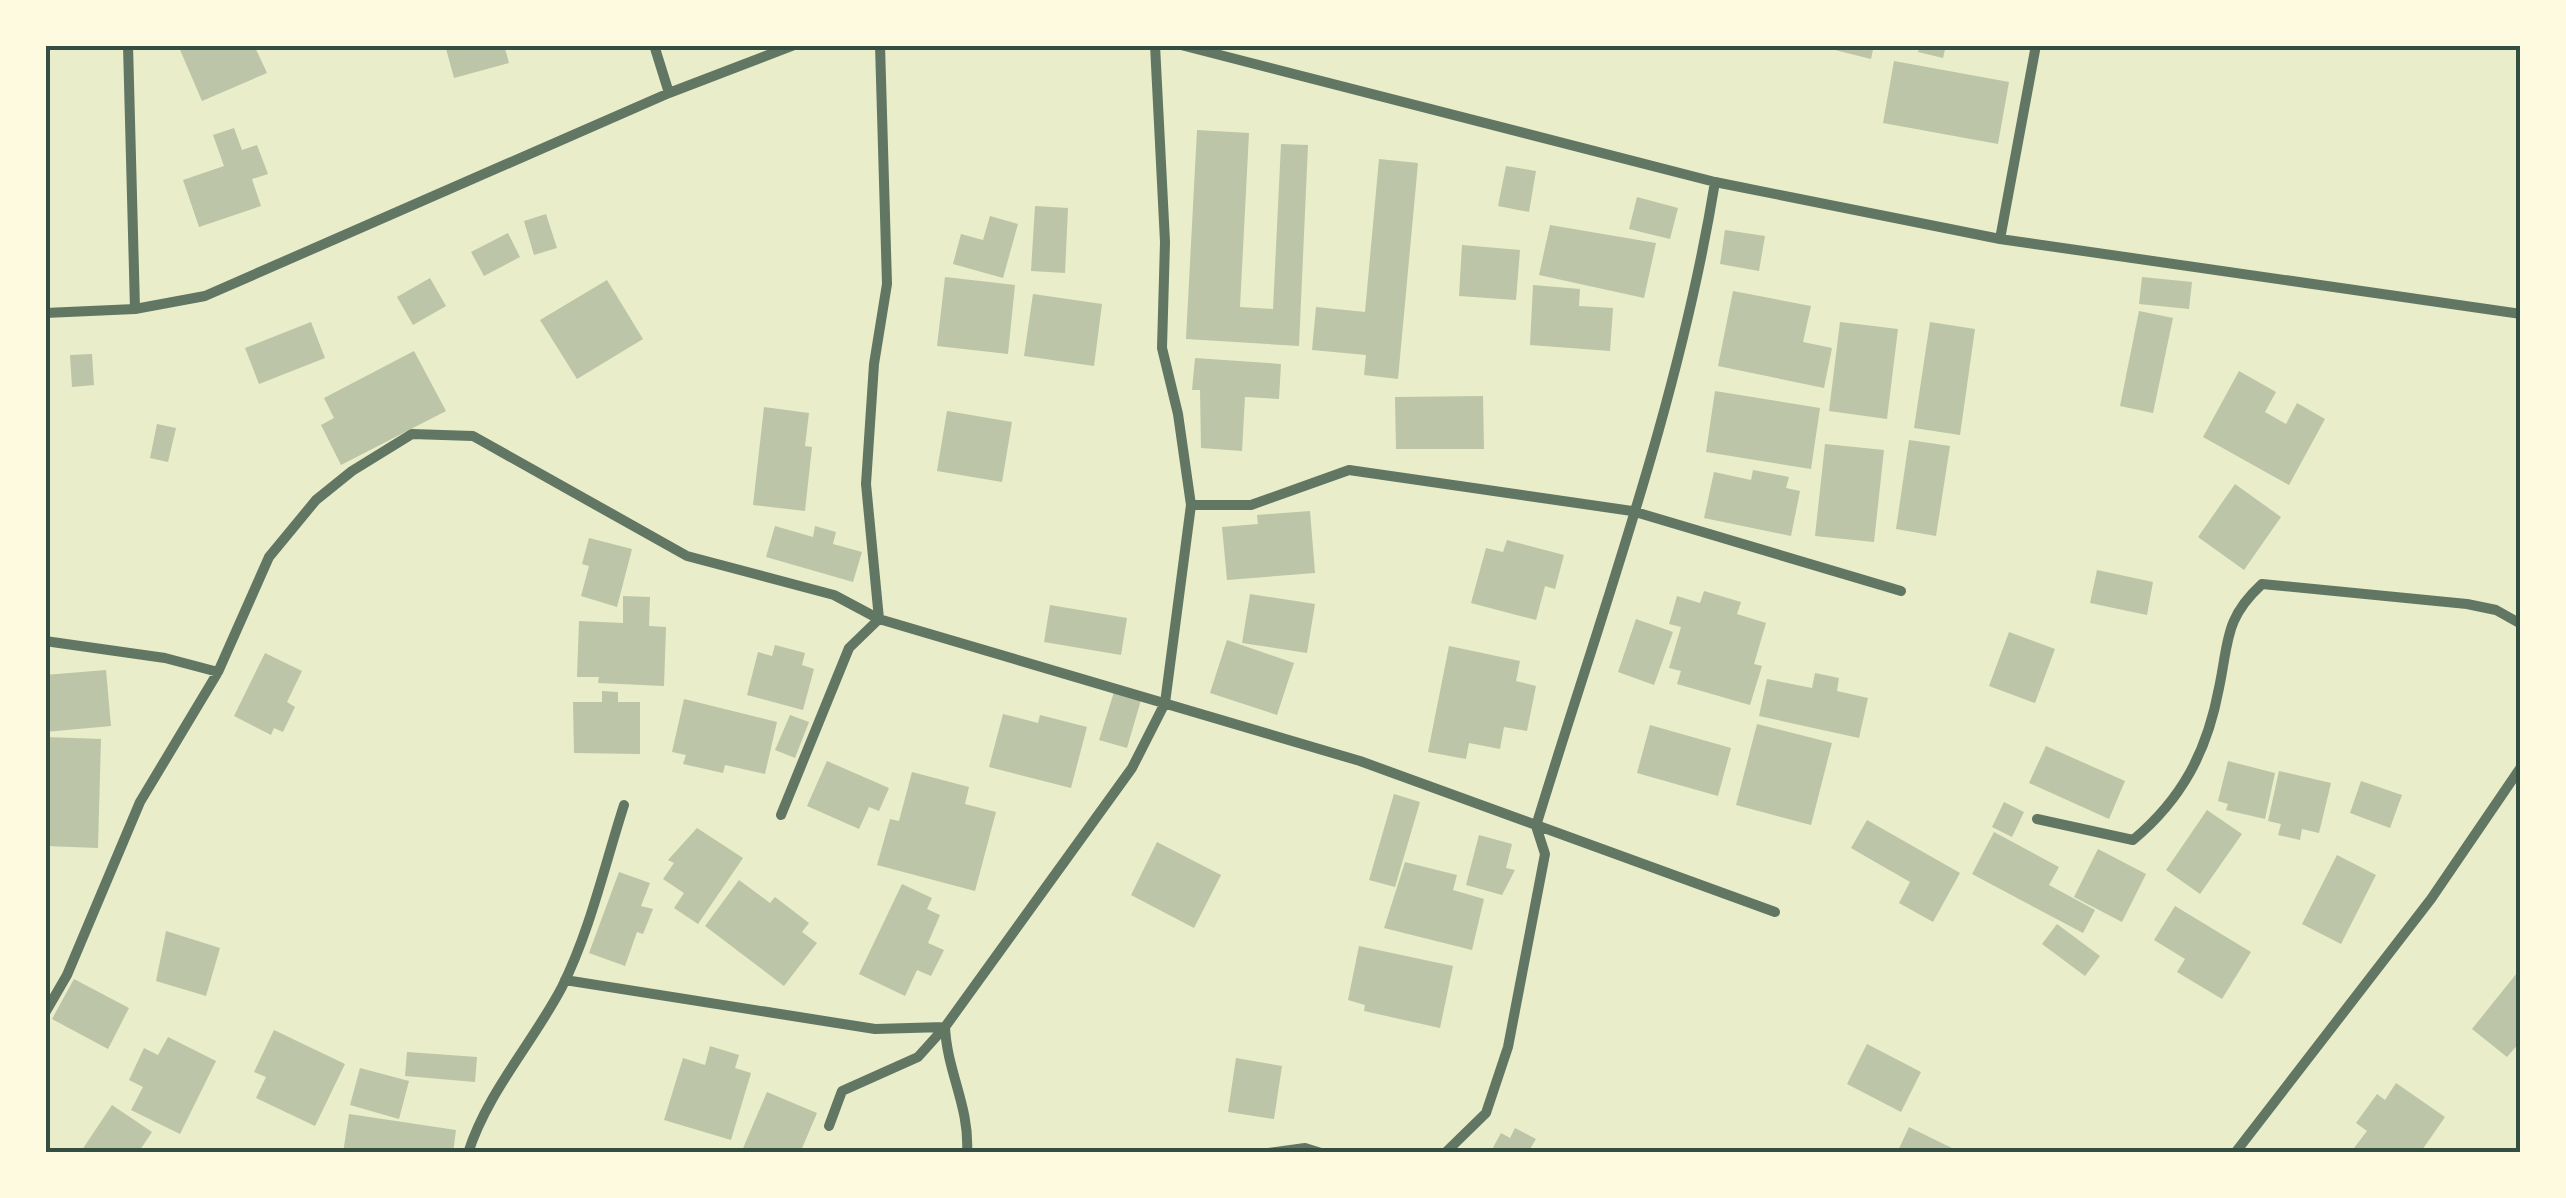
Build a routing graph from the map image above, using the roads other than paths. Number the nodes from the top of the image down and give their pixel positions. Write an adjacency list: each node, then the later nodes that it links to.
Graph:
1 (128, 45): 11 (street)
2 (654, 45): 8 (street)
3 (794, 45): 8 (street)
4 (880, 45): 17 (street)
5 (1155, 45): 14 (street)
6 (1182, 45): 9 (street)
7 (2036, 45): 10 (street)
8 (668, 93): 11 (street)
9 (1715, 182): 10 (street); 15 (street)
10 (2000, 239): 13 (street)
11 (135, 310): 12 (street)
12 (45, 313)
13 (2521, 314)
14 (1191, 506): 15 (street); 21 (street)
15 (1632, 511): 16 (street); 26 (street)
16 (1900, 591)
17 (879, 619): 20 (street); 21 (street); 24 (street)
18 (2521, 624): 25 (street)
19 (45, 641): 20 (street)
20 (218, 672): 29 (street)
21 (1165, 702): 26 (street); 30 (street)
22 (2521, 766): 37 (street)
23 (624, 805): 28 (street)
24 (781, 815)
25 (2037, 819)
26 (1536, 826): 27 (street); 36 (street)
27 (1775, 912)
28 (565, 980): 30 (street); 32 (street)
29 (45, 1014)
30 (945, 1027): 31 (street); 33 (street)
31 (829, 1126)
32 (468, 1153)
33 (967, 1153)
34 (1268, 1153): 35 (street)
35 (1321, 1153)
36 (1445, 1153)
37 (2235, 1153)

